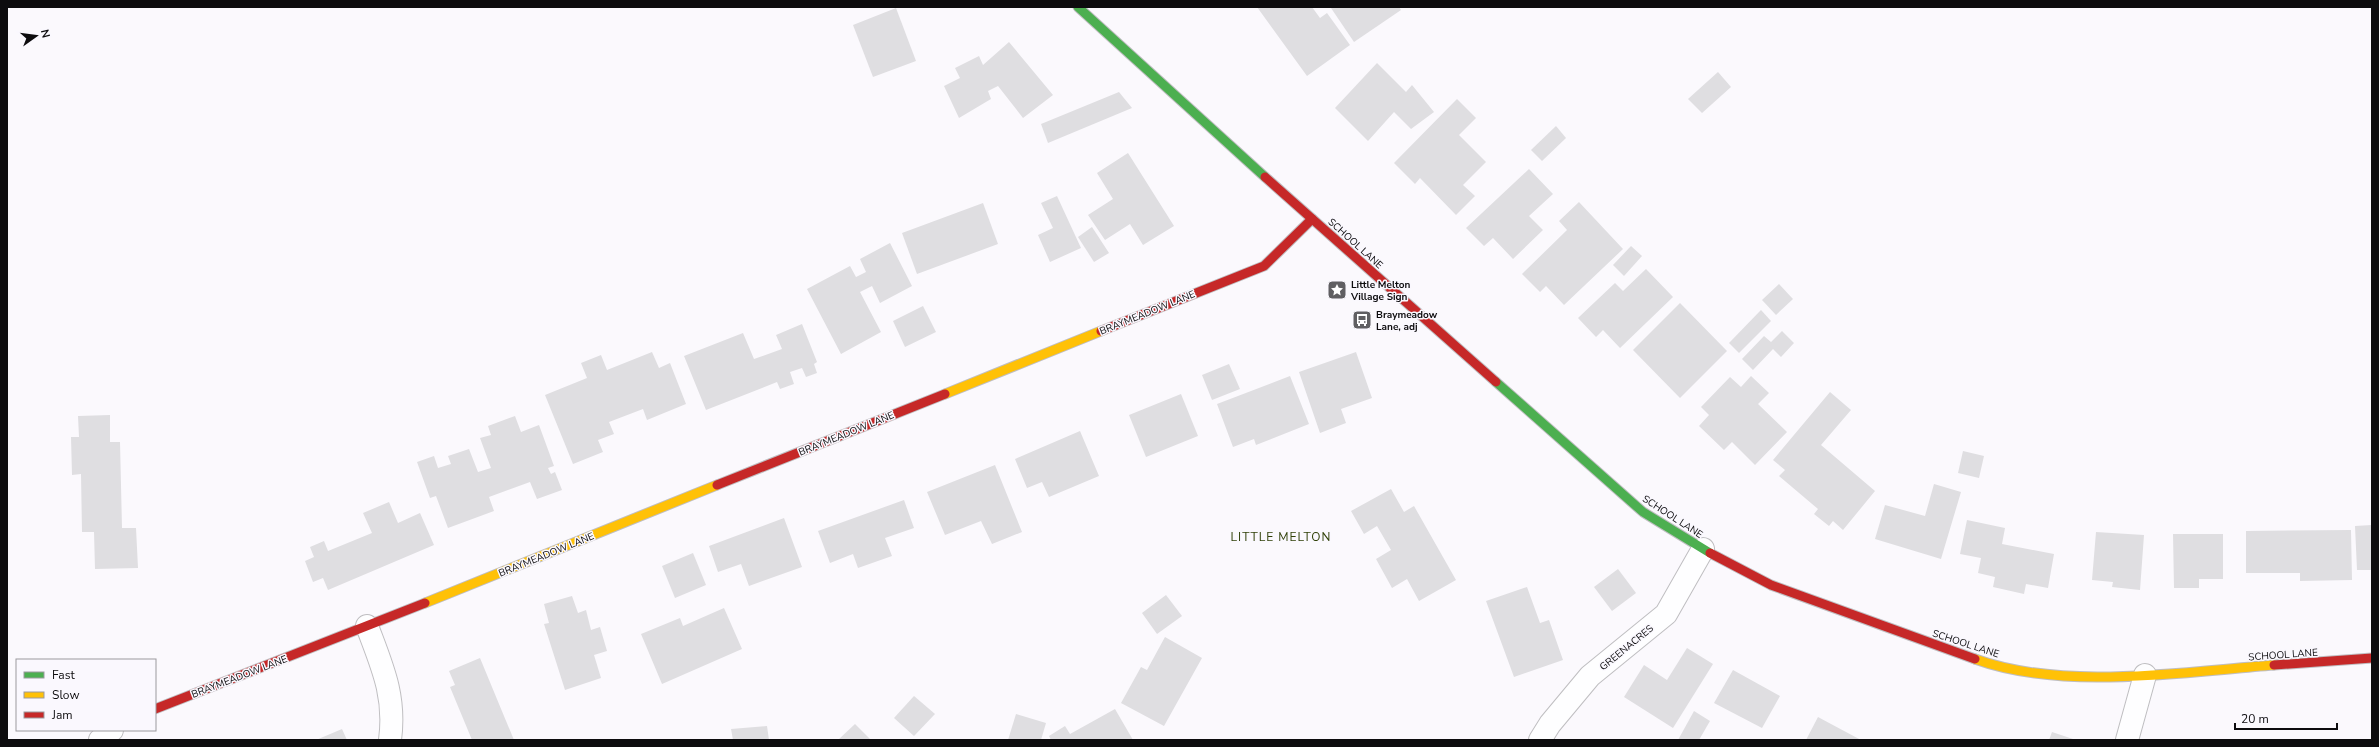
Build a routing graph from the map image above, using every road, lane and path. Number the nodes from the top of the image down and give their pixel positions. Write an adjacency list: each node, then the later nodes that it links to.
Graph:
1 (1078, 7): 2 (street, SCHOOL LANE)
2 (1312, 219): 3 (street, SCHOOL LANE); 4 (street, BRAYMEADOW LANE)
3 (1703, 548): 6 (street, SCHOOL LANE); 11 (street, GREENACRES)
4 (367, 626): 7 (street, BRAYMEADOW LANE); 10 (street)
5 (2372, 658): 6 (street, SCHOOL LANE)
6 (2145, 675): 12 (street)
7 (156, 709)
8 (111, 731): 9 (street)
9 (100, 740)
10 (390, 740)
11 (1540, 740)
12 (2127, 740)

